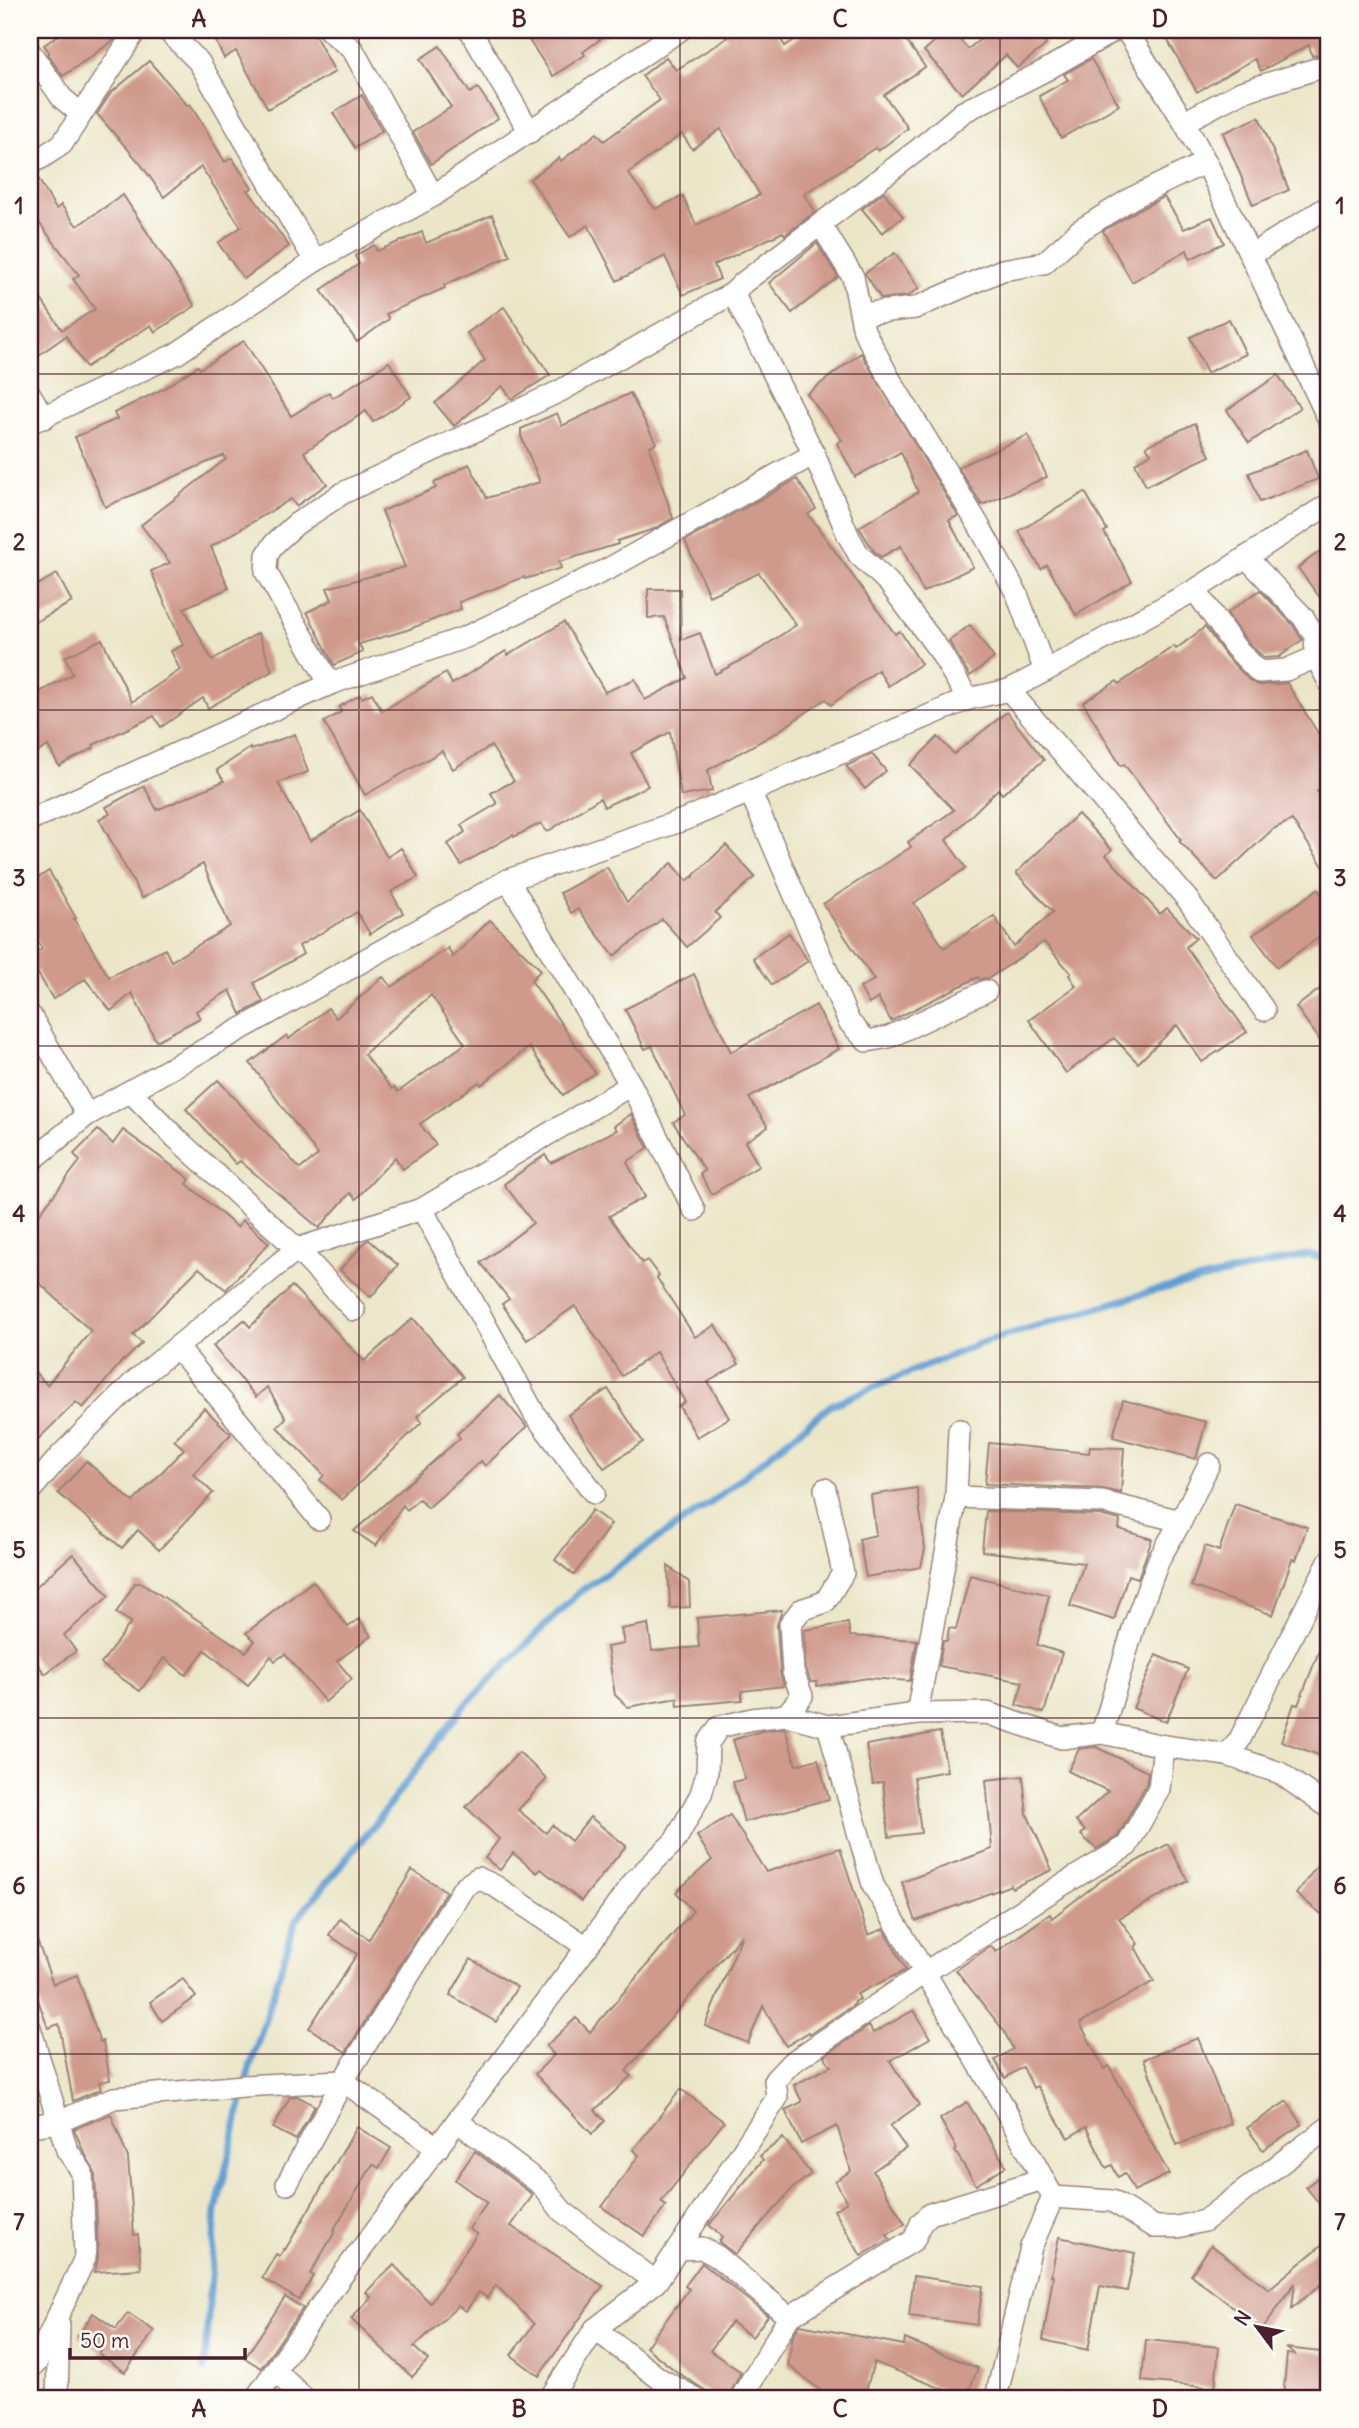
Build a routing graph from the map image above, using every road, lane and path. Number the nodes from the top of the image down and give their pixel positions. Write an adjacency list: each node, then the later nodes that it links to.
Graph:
1 (136, 30): 10 (street)
2 (167, 30): 19 (street)
3 (329, 30): 15 (street)
4 (470, 30): 12 (street)
5 (680, 30): 12 (street)
6 (1115, 30): 17 (street)
7 (1126, 30): 11 (street)
8 (30, 52): 10 (street)
9 (1329, 65): 11 (street)
10 (81, 114): 14 (street)
11 (1184, 122): 13 (street)
12 (530, 132): 15 (street)
13 (1206, 162): 18 (street); 21 (street)
14 (30, 163)
15 (433, 196): 19 (street)
16 (1329, 206): 18 (street)
17 (821, 225): 20 (street); 21 (street)
18 (1251, 255): 24 (street)
19 (315, 261): 23 (street)
20 (733, 293): 25 (street); 32 (street)
21 (861, 314): 30 (street)
22 (30, 394): 23 (street)
23 (37, 420)
24 (1329, 420)
25 (814, 454): 32 (street); 34 (street)
26 (1329, 504): 27 (street)
27 (1246, 557): 28 (street); 29 (street)
28 (1195, 590): 29 (street); 30 (street)
29 (1317, 657): 31 (street)
30 (1045, 671): 33 (street)
31 (1329, 682)
32 (330, 684): 36 (street)
33 (1009, 690): 34 (street); 39 (street)
34 (968, 699): 35 (street)
35 (750, 791): 37 (street); 38 (street)
36 (30, 820)
37 (508, 880): 41 (street); 42 (street)
38 (985, 991)
39 (1264, 1010)
40 (30, 1015): 43 (street)
41 (631, 1085): 45 (street); 46 (street)
42 (131, 1092): 43 (street); 47 (street)
43 (87, 1115): 44 (street)
44 (30, 1162)
45 (422, 1209): 47 (street); 54 (street)
46 (694, 1210)
47 (297, 1249): 48 (street); 49 (street)
48 (354, 1310)
49 (177, 1347): 53 (street); 56 (street)
50 (960, 1430): 55 (street)
51 (1209, 1464): 57 (street)
52 (825, 1489): 59 (street)
53 (30, 1491)
54 (594, 1493)
55 (956, 1496): 57 (street); 60 (street)
56 (319, 1520)
57 (1181, 1521): 62 (street)
58 (1329, 1562): 64 (street)
59 (786, 1714): 61 (street); 66 (street)
60 (917, 1714): 61 (street); 62 (street)
61 (828, 1726): 67 (street)
62 (1102, 1733): 63 (street)
63 (1164, 1746): 64 (street); 67 (street)
64 (1227, 1755): 65 (street)
65 (1329, 1808)
66 (587, 1947): 69 (street); 70 (street)
67 (924, 1973): 77 (street); 78 (street)
68 (30, 2028): 71 (street)
69 (343, 2081): 71 (street); 75 (street); 76 (street)
70 (457, 2120): 75 (street); 78 (street)
71 (58, 2122): 72 (street); 79 (street)
72 (30, 2126)
73 (1329, 2127): 74 (street)
74 (1321, 2141): 77 (street)
75 (438, 2148): 83 (street)
76 (287, 2184)
77 (1048, 2188): 80 (street); 90 (street)
78 (656, 2282): 80 (street); 81 (street)
79 (59, 2316): 82 (street); 84 (street)
80 (789, 2317): 89 (street)
81 (594, 2329): 87 (street); 88 (street)
82 (30, 2369)
83 (275, 2371): 85 (street); 86 (street)
84 (57, 2398)
85 (256, 2398)
86 (304, 2398)
87 (550, 2398)
88 (695, 2398)
89 (741, 2398)
90 (996, 2398)

